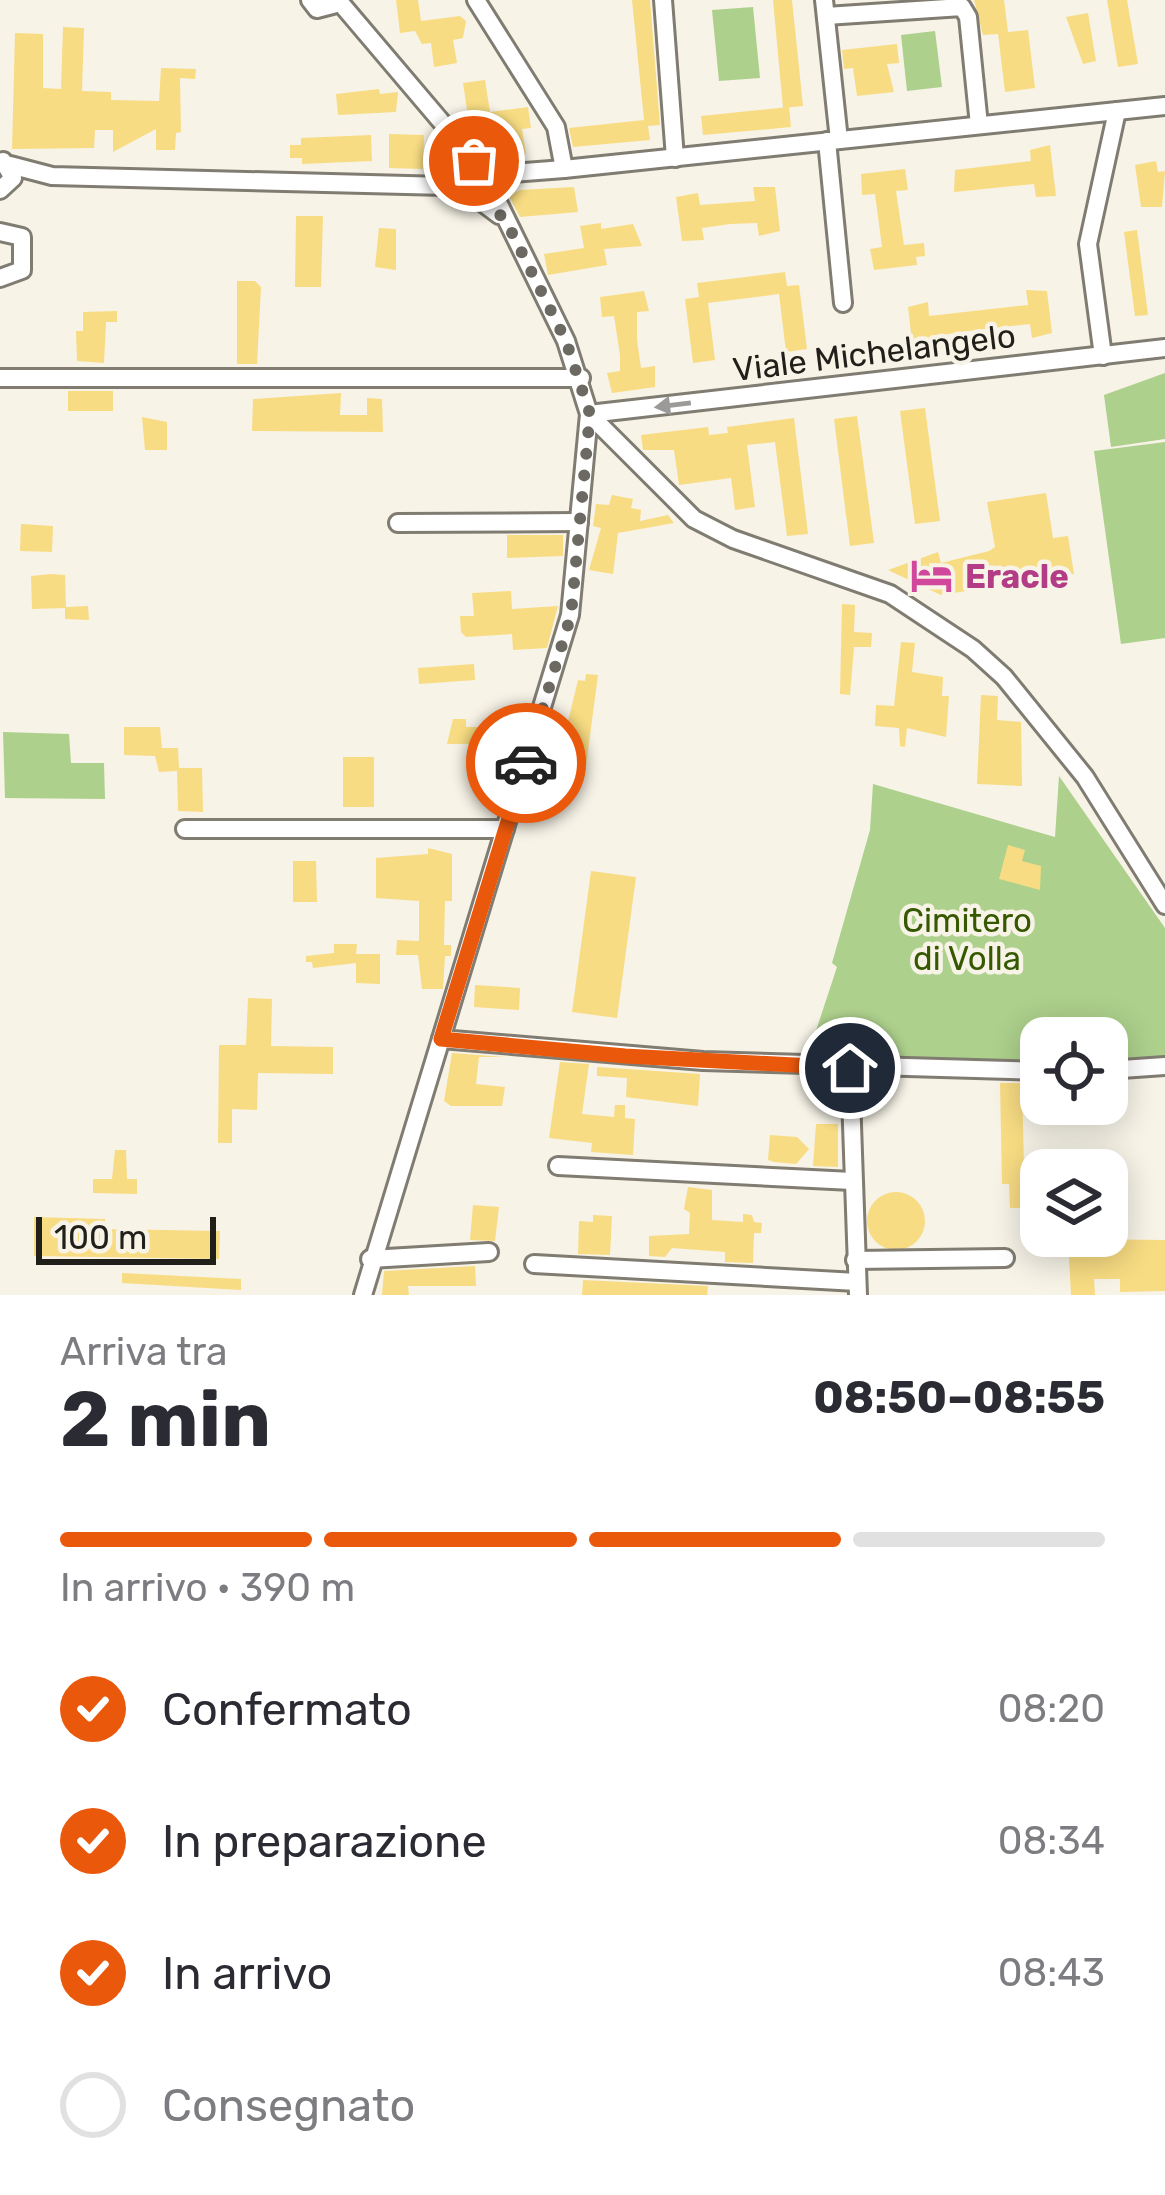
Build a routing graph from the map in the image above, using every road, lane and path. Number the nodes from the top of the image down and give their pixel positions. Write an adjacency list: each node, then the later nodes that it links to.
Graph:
1 (310, 0): 4 (street)
2 (476, 0): 12 (street)
3 (663, 0): 11 (street)
4 (339, 1): 14 (street)
5 (825, 8): 8 (street); 9 (street)
6 (1165, 106): 7 (street)
7 (1117, 111): 8 (street); 20 (street)
8 (979, 125): 9 (street)
9 (833, 140): 11 (street); 18 (street)
10 (3, 158): 13 (street); 15 (street)
11 (675, 158): 12 (street)
12 (564, 169): 14 (street)
13 (52, 176): 14 (street); 15 (street)
14 (479, 180): 22 (street)
15 (3, 192)
16 (0, 232): 17 (street)
17 (0, 278)
18 (843, 302)
19 (1165, 348): 20 (street, Viale Michelangelo)
20 (1103, 356): 23 (street, Viale Michelangelo, one-way to 23)
21 (0, 378): 22 (street)
22 (580, 379): 23 (street)
23 (590, 414): 24 (street); 28 (street)
24 (579, 522): 25 (street); 27 (street)
25 (398, 523)
26 (185, 829): 27 (street)
27 (505, 829): 29 (street)
28 (1165, 905)
29 (441, 1039): 31 (street); 38 (street)
30 (1165, 1066): 32 (street)
31 (850, 1068): 33 (street); 35 (street)
32 (1128, 1069)
33 (1020, 1071)
34 (558, 1166): 35 (street)
35 (852, 1181): 39 (street)
36 (489, 1252): 38 (street)
37 (1005, 1258): 39 (street)
38 (370, 1259): 42 (street)
39 (855, 1260): 41 (street)
40 (534, 1264): 41 (street)
41 (857, 1289)
42 (363, 1295)

